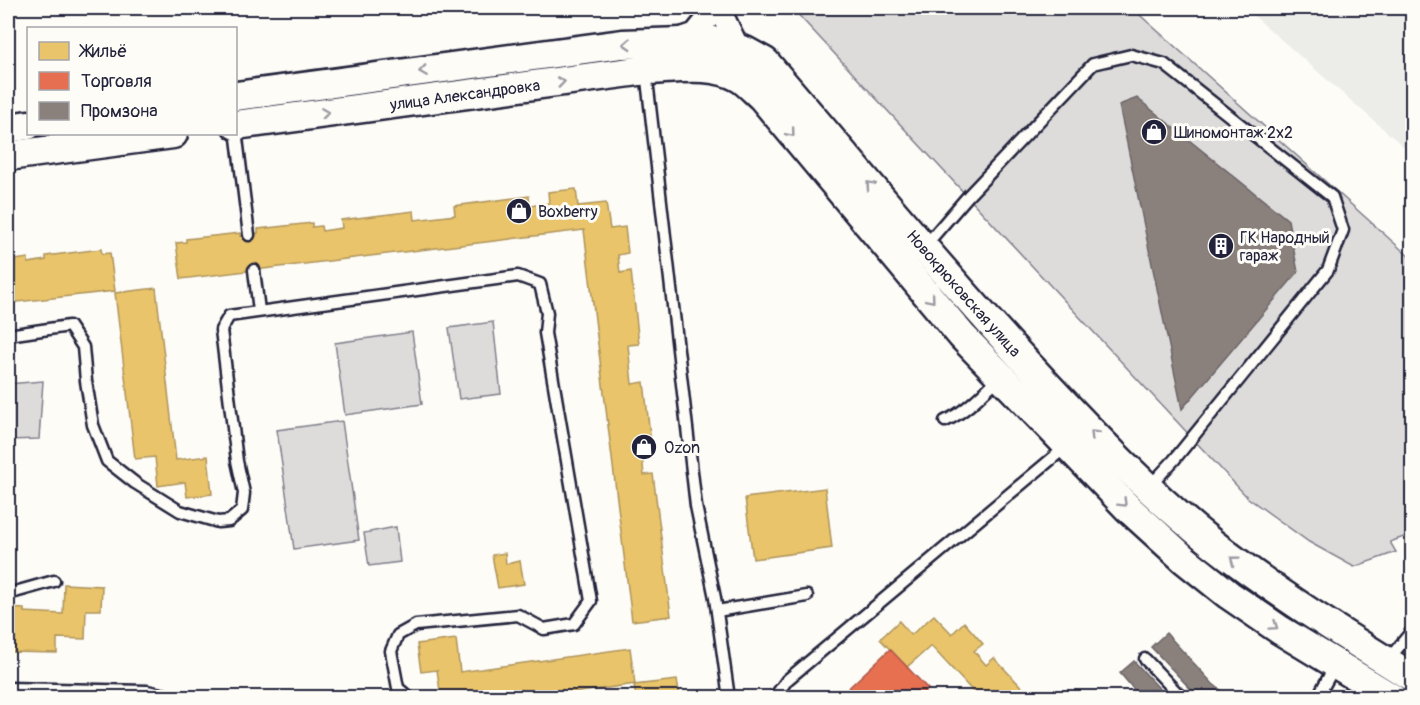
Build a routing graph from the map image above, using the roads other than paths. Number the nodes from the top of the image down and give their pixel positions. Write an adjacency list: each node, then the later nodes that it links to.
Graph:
1 (718, 8): 2 (street); 3 (street); 5 (street)
2 (674, 41): 3 (main road, Новокрюковская улица); 4 (main road, Новокрюковская улица, one-way to 4)
3 (726, 45): 5 (main road, Новокрюковская улица); 6 (street); 9 (street)
4 (481, 62): 8 (main road, улица Александровка, one-way to 8)
5 (765, 62): 17 (main road, Новокрюковская улица, one-way to 5)
6 (695, 69): 7 (main road, улица Александровка); 9 (main road, Новокрюковская улица)
7 (646, 70): 11 (main road, улица Александровка, one-way to 7); 28 (lane)
8 (237, 96)
9 (762, 97): 21 (main road, Новокрюковская улица, one-way to 21)
10 (27, 125): 12 (main road)
11 (237, 125)
12 (8, 128)
13 (166, 135): 15 (main road)
14 (237, 135): 16 (lane)
15 (8, 156)
16 (249, 235)
17 (924, 247): 21 (main road, Новокрюковская улица); 24 (lane)
18 (254, 270): 19 (lane)
19 (259, 310): 20 (lane); 36 (lane)
20 (8, 335)
21 (1011, 367): 22 (lane); 23 (main road, Новокрюковская улица); 24 (main road, Новокрюковская улица, one-way to 21)
22 (945, 421)
23 (1067, 446): 30 (main road, Новокрюковская улица, one-way to 30); 38 (lane)
24 (1148, 488): 30 (main road, Новокрюковская улица, one-way to 24)
25 (54, 581): 26 (lane)
26 (8, 592)
27 (807, 596): 28 (lane)
28 (717, 611): 37 (lane)
29 (1413, 631): 32 (lane)
30 (1344, 652): 32 (main road, Новокрюковская улица); 40 (lane); 41 (main road, Новокрюковская улица)
31 (1145, 659): 39 (lane)
32 (1386, 661): 33 (main road, Новокрюковская улица)
33 (1413, 677)
34 (8, 688): 35 (lane)
35 (180, 698)
36 (410, 698)
37 (729, 698)
38 (774, 698)
39 (1182, 698)
40 (1317, 698)
41 (1392, 698)

